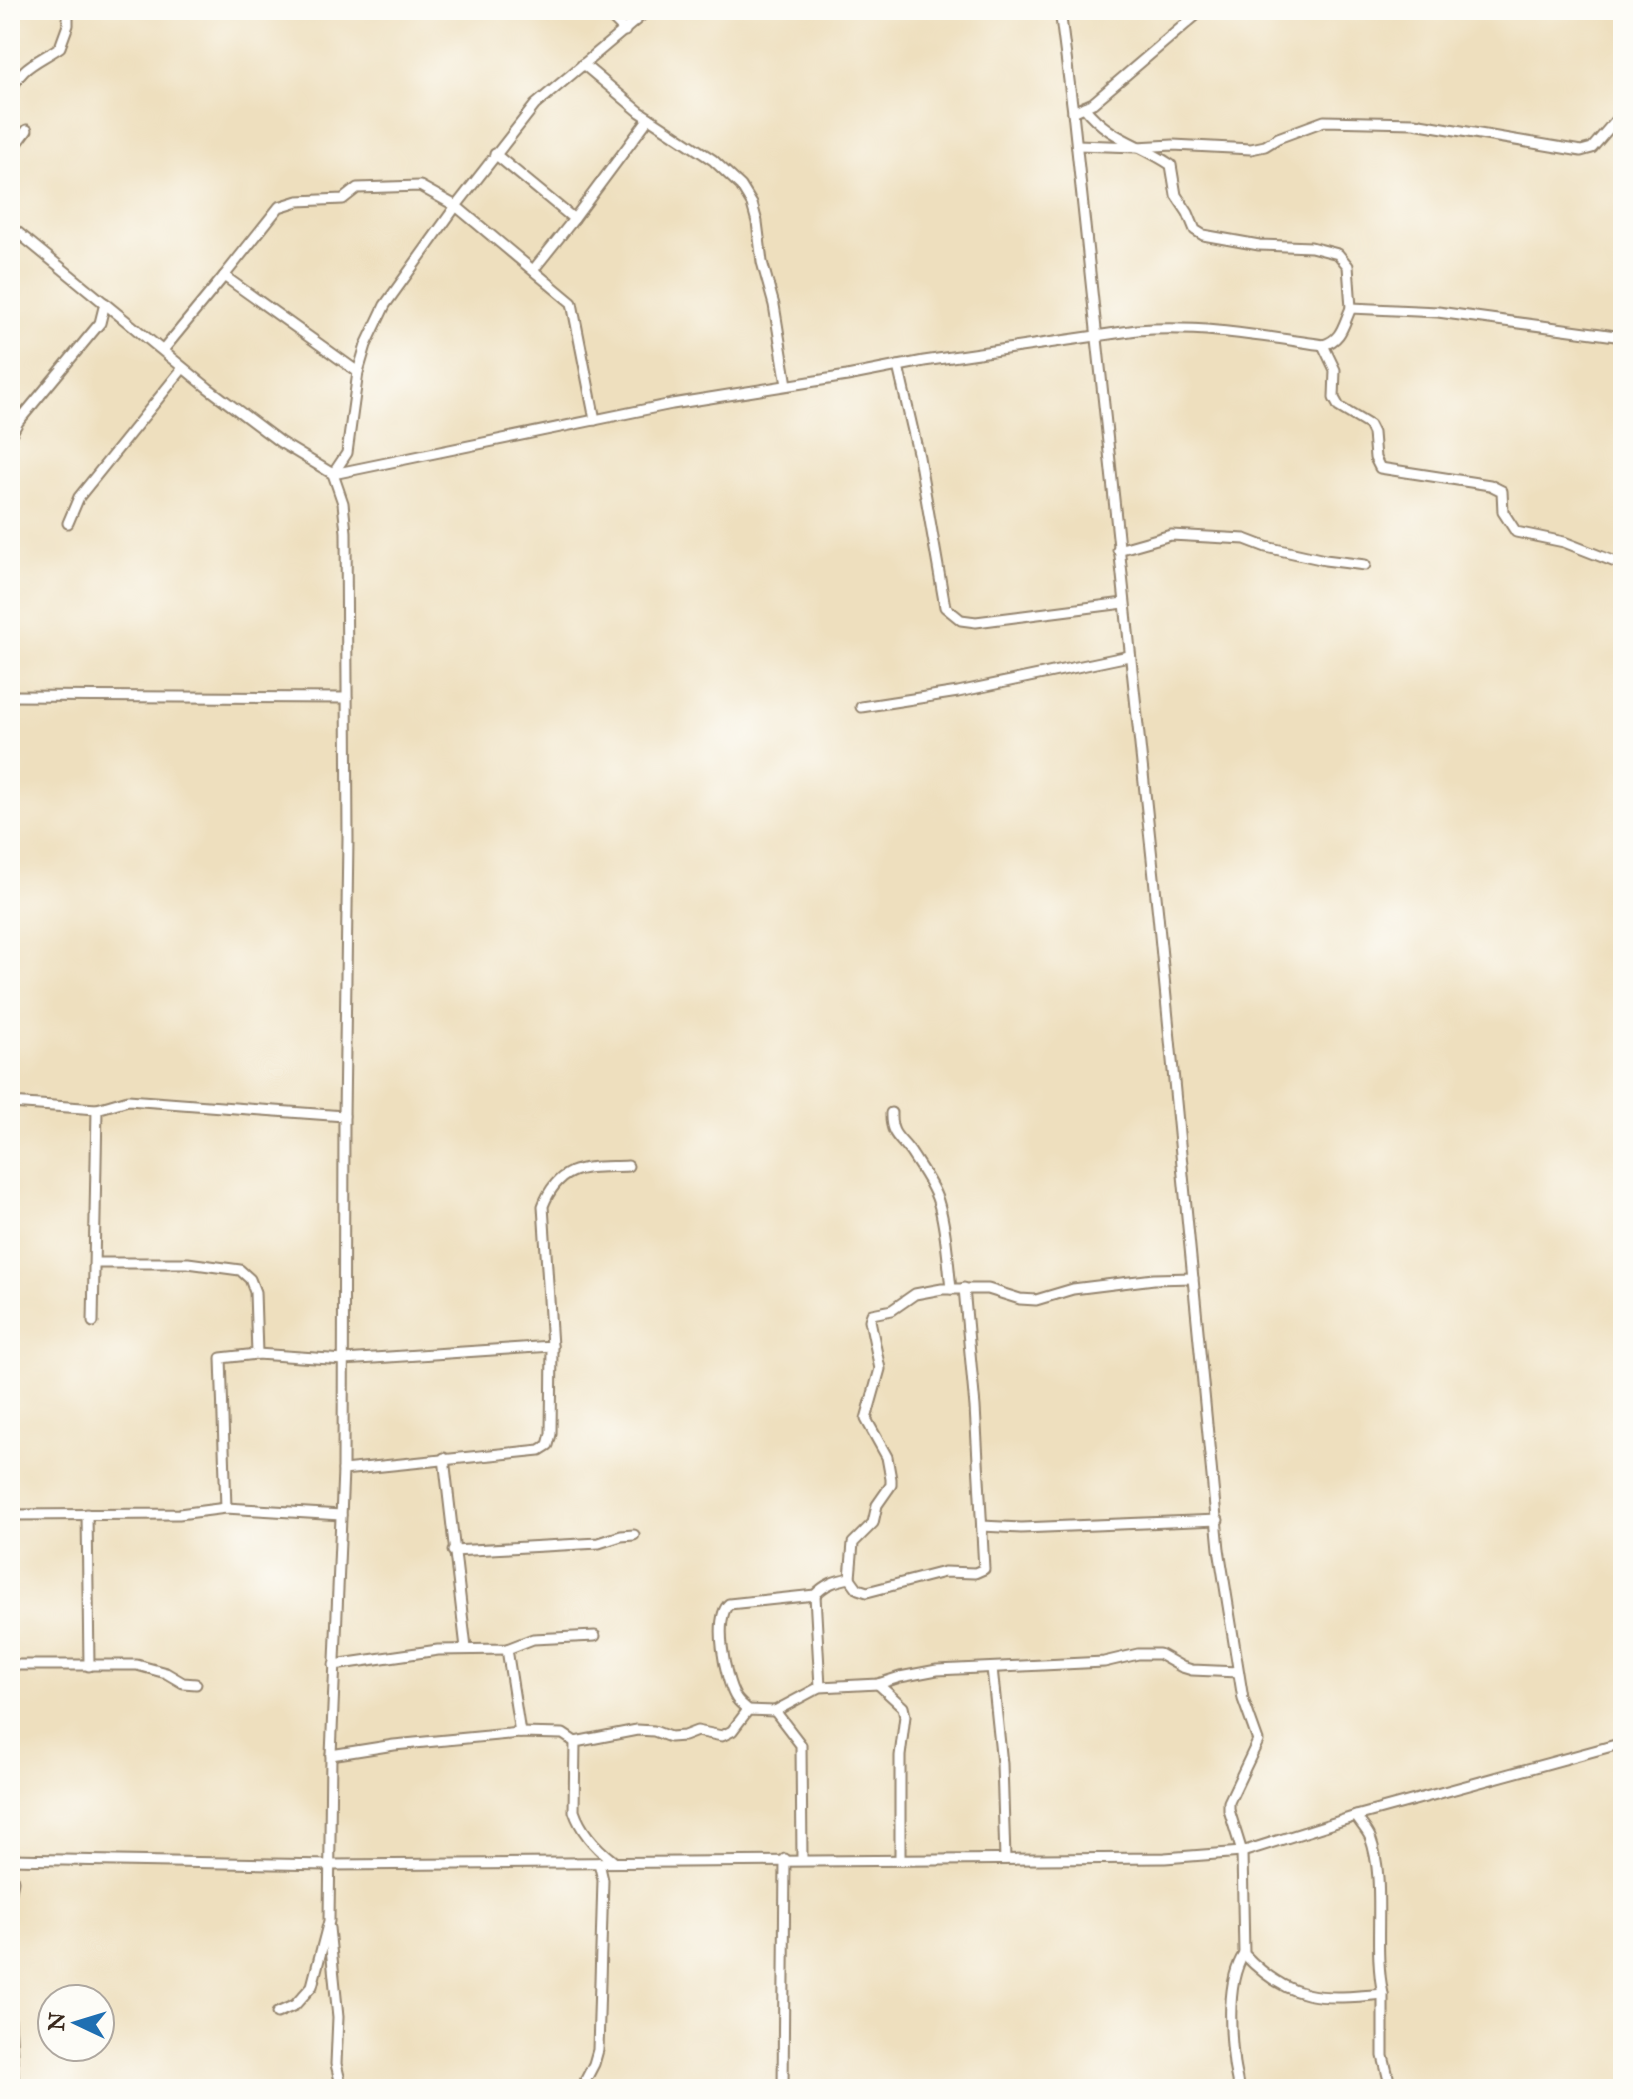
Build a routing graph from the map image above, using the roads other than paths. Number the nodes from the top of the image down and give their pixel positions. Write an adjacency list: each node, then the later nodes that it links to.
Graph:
1 (68, 10): 9 (street)
2 (604, 10): 6 (street)
3 (648, 10): 6 (street)
4 (1060, 10): 12 (street)
5 (1202, 10): 11 (street)
6 (625, 31): 8 (street)
7 (10, 63): 9 (street)
8 (583, 64): 14 (street); 19 (street)
9 (15, 79): 10 (street)
10 (10, 95)
11 (1084, 107): 12 (street); 17 (street)
12 (1073, 112): 16 (street)
13 (1623, 112): 17 (street)
14 (649, 118): 21 (street); 34 (street)
15 (27, 130): 18 (street)
16 (1077, 145): 17 (street); 27 (street)
17 (1137, 147): 26 (street)
18 (10, 153)
19 (495, 154): 20 (street); 21 (street)
20 (456, 206): 23 (street); 24 (street); 33 (street)
21 (574, 219): 23 (street)
22 (10, 226): 25 (street)
23 (534, 269): 35 (street)
24 (224, 276): 30 (street); 33 (street)
25 (105, 303): 30 (street); 36 (street)
26 (1351, 308): 28 (street); 29 (street)
27 (1097, 336): 29 (street); 31 (street); 39 (street)
28 (1623, 337)
29 (1323, 345): 41 (street)
30 (164, 349): 32 (street)
31 (898, 366): 34 (street); 42 (street)
32 (183, 368): 37 (street); 38 (street)
33 (358, 372): 37 (street)
34 (787, 385): 35 (street)
35 (595, 420): 37 (street)
36 (10, 436)
37 (333, 474): 45 (street)
38 (68, 523)
39 (1118, 550): 40 (street); 42 (street)
40 (1365, 565)
41 (1623, 565)
42 (1124, 603): 43 (street)
43 (1129, 656): 46 (street); 53 (street)
44 (10, 696): 45 (street)
45 (347, 698): 50 (street)
46 (861, 707)
47 (10, 1103): 48 (street)
48 (97, 1109): 50 (street); 52 (street)
49 (891, 1113): 55 (street)
50 (344, 1116): 59 (street)
51 (628, 1166): 57 (street)
52 (95, 1263): 56 (street); 58 (street)
53 (1193, 1278): 54 (street); 66 (street)
54 (964, 1288): 55 (street); 67 (street)
55 (951, 1289): 70 (street)
56 (93, 1322)
57 (552, 1346): 59 (street); 60 (street)
58 (257, 1354): 59 (street); 62 (street)
59 (344, 1360): 61 (street)
60 (444, 1458): 61 (street); 69 (street)
61 (343, 1470): 65 (street)
62 (226, 1508): 63 (street); 65 (street)
63 (87, 1514): 64 (street); 77 (street)
64 (10, 1515)
65 (341, 1515): 76 (street)
66 (1218, 1520): 67 (street); 79 (street)
67 (982, 1526): 70 (street)
68 (634, 1535): 69 (street)
69 (453, 1551): 73 (street)
70 (850, 1578): 71 (street)
71 (815, 1595): 82 (street); 83 (street)
72 (595, 1636): 74 (street)
73 (466, 1648): 74 (street); 76 (street)
74 (507, 1649): 85 (street)
75 (10, 1665): 77 (street)
76 (334, 1665): 88 (street)
77 (89, 1666): 80 (street)
78 (992, 1668): 79 (street); 81 (street); 94 (street)
79 (1238, 1672): 90 (street)
80 (196, 1684)
81 (878, 1684): 82 (street); 95 (street)
82 (820, 1687): 84 (street)
83 (748, 1710): 84 (street); 86 (street)
84 (775, 1711): 93 (street)
85 (520, 1733): 86 (street); 88 (street)
86 (575, 1742): 96 (street)
87 (1623, 1743): 89 (street)
88 (331, 1755): 98 (street)
89 (1356, 1816): 90 (street); 103 (street)
90 (1242, 1852): 94 (street); 102 (street)
91 (10, 1859): 98 (street)
92 (785, 1859): 93 (street); 96 (street); 109 (street)
93 (802, 1859): 95 (street)
94 (1005, 1859): 95 (street)
95 (900, 1860)
96 (613, 1861): 97 (street)
97 (599, 1863): 98 (street); 108 (street)
98 (330, 1865): 101 (street)
99 (10, 1867): 100 (street)
100 (10, 1896)
101 (329, 1921): 104 (street); 107 (street)
102 (1244, 1954): 103 (street); 110 (street)
103 (1383, 1994): 111 (street)
104 (277, 2013)
105 (10, 2020): 106 (street)
106 (14, 2089)
107 (342, 2089)
108 (581, 2089)
109 (783, 2089)
110 (1238, 2089)
111 (1391, 2089)

